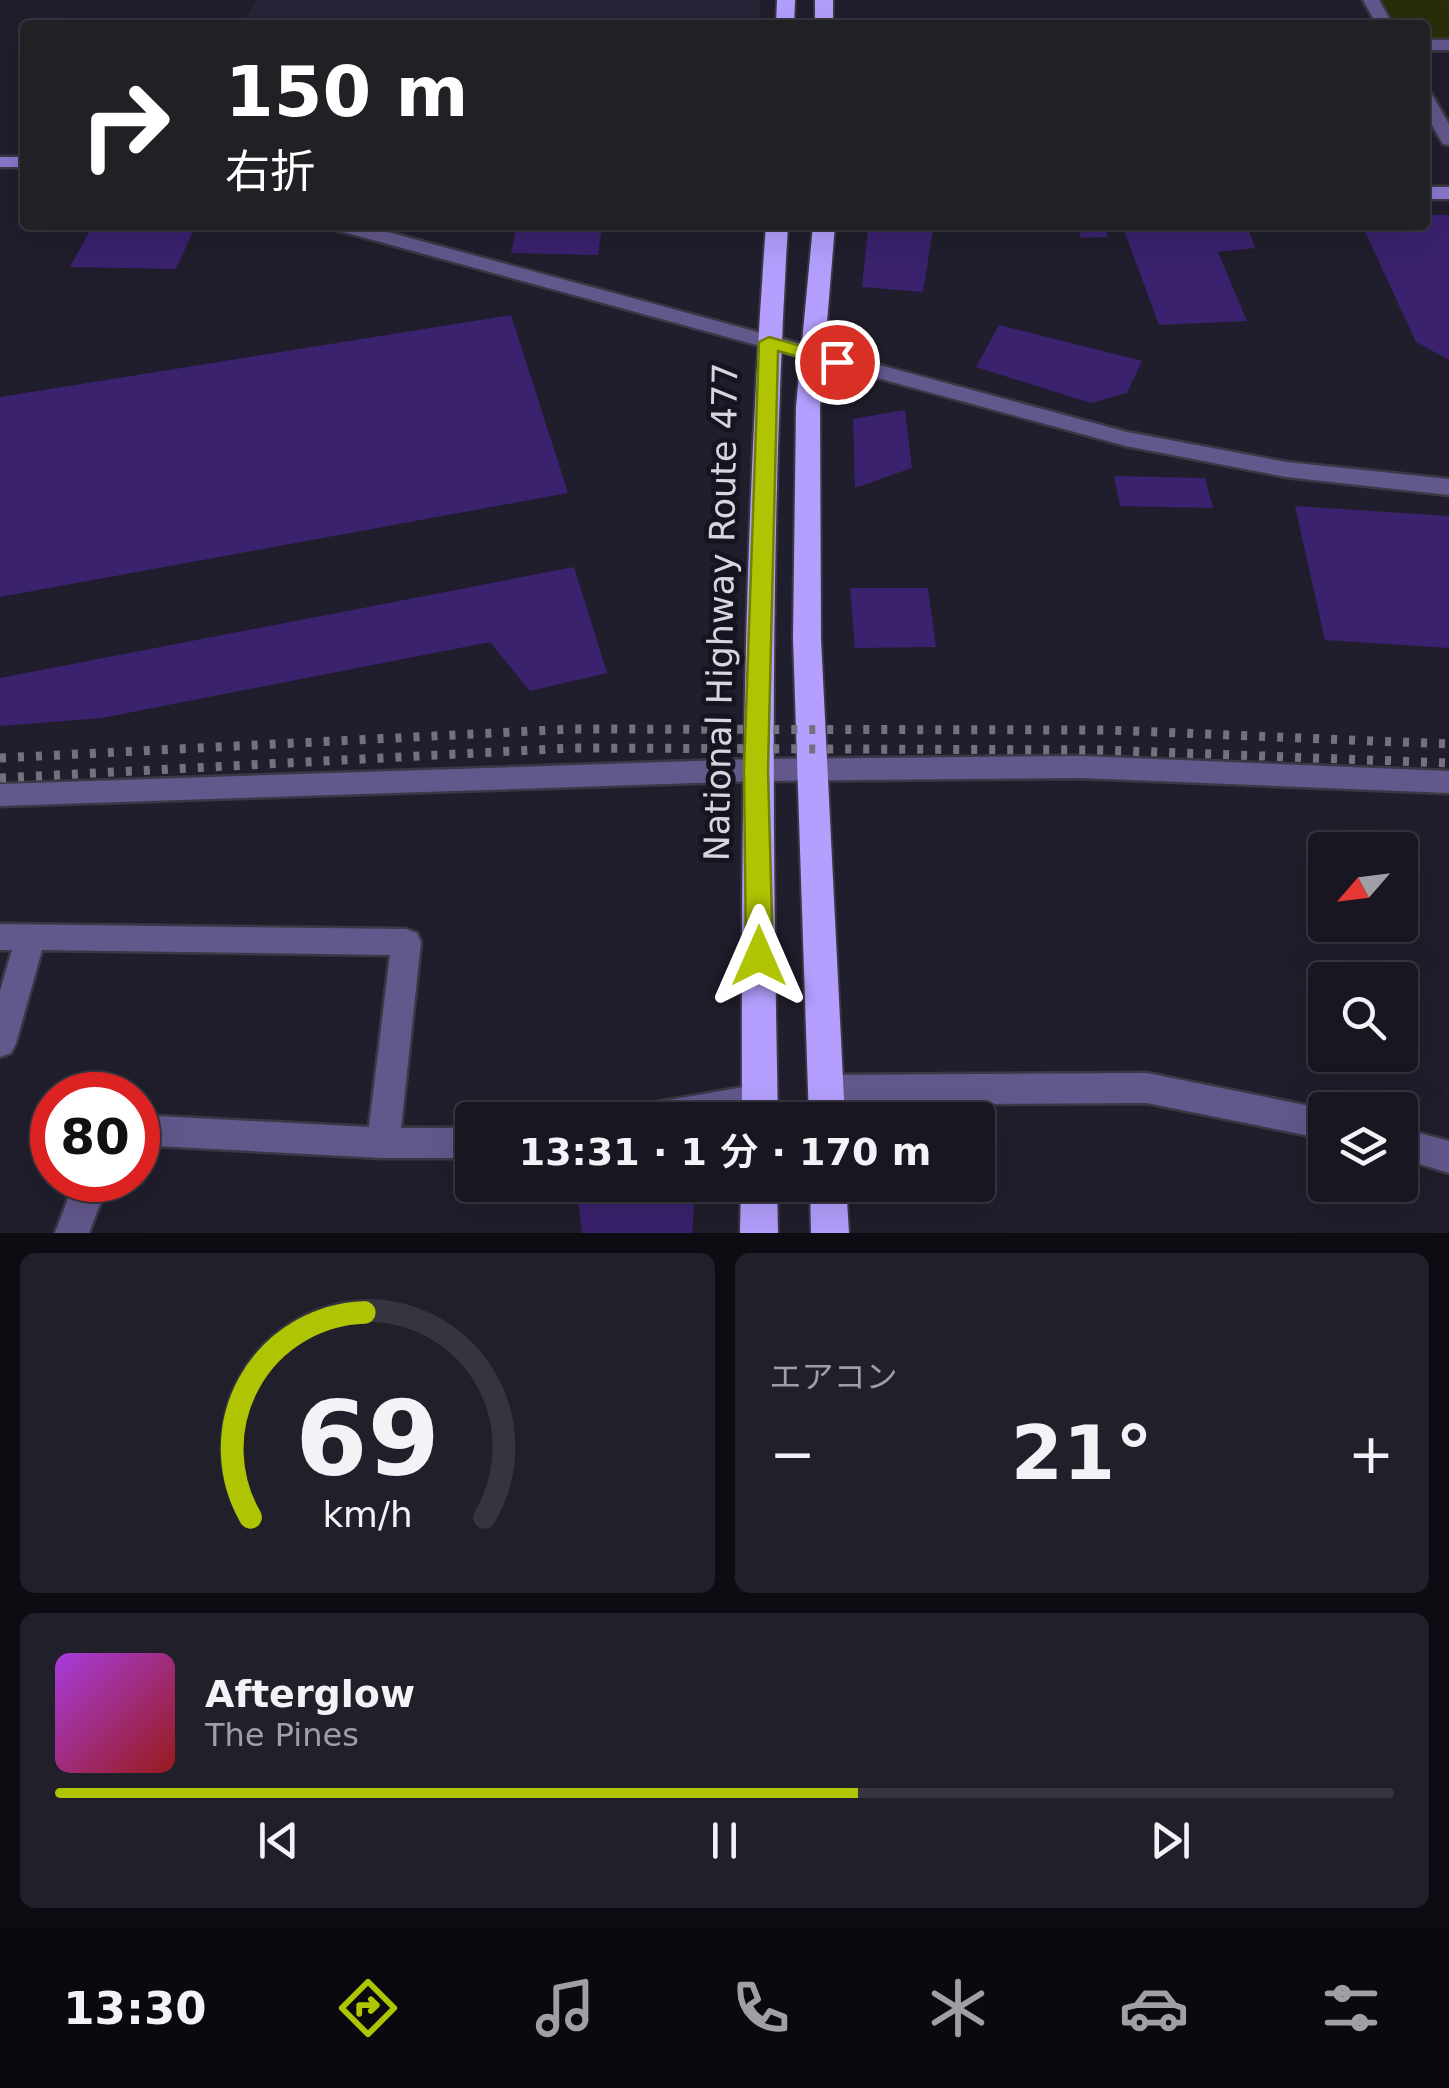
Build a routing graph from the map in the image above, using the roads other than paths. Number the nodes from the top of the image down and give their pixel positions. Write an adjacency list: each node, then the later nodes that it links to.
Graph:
1 (1430, 106): 2 (street)
2 (1449, 140)
3 (358, 230): 6 (street)
4 (776, 230): 6 (highway, National Highway Route 477)
5 (824, 230): 7 (highway)
6 (769, 342): 7 (street); 9 (highway, National Highway Route 477)
7 (812, 355): 8 (street); 10 (highway)
8 (1449, 487)
9 (756, 770): 10 (street); 12 (street); 16 (highway, National Highway Route 477)
10 (811, 770): 11 (street); 17 (highway)
11 (1449, 782)
12 (0, 795)
13 (0, 937): 14 (street)
14 (31, 938): 15 (street); 21 (street)
15 (0, 1043)
16 (760, 1102)
17 (826, 1102)
18 (883, 1102): 19 (street)
19 (1308, 1121)
20 (160, 1131): 21 (street)
21 (383, 1143): 22 (street)
22 (455, 1144)
23 (1418, 1148): 24 (street)
24 (1449, 1157)
25 (84, 1202): 28 (street)
26 (759, 1202): 29 (highway)
27 (829, 1202): 30 (highway)
28 (72, 1233)
29 (758, 1233)
30 (830, 1233)

